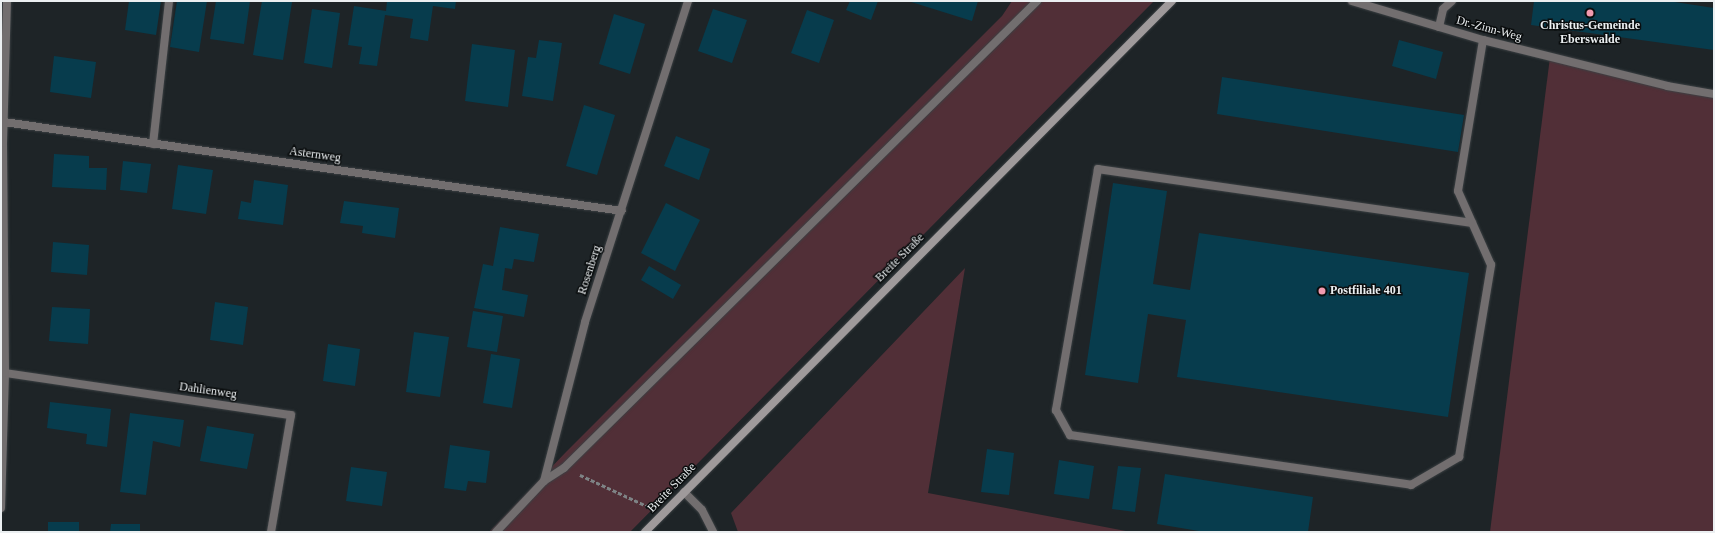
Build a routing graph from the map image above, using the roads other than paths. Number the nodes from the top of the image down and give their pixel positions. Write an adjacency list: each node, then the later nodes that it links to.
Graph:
1 (8, 1): 11 (street)
2 (169, 1): 13 (street)
3 (688, 1): 14 (street, Rosenberg)
4 (1037, 1): 17 (street)
5 (1172, 1): 18 (main road, Breite Straße)
6 (1352, 1): 8 (street, Dr.-Zinn-Weg)
7 (1452, 1): 8 (street)
8 (1439, 27): 9 (street, Dr.-Zinn-Weg)
9 (1483, 40): 10 (street, Dr.-Zinn-Weg); 15 (street)
10 (1714, 94)
11 (4, 122): 12 (street); 13 (street, Asternweg)
12 (2, 143): 16 (street)
13 (153, 144): 14 (street, Asternweg)
14 (622, 211): 17 (street, Rosenberg)
15 (1472, 223): 15 (street)
16 (5, 373): 19 (street); 20 (street, Dahlienweg)
17 (544, 480): 21 (street, Rosenberg)
18 (684, 492): 22 (main road, Breite Straße); 23 (street)
19 (1, 508)
20 (271, 532)
21 (496, 532)
22 (645, 532)
23 (713, 532)

